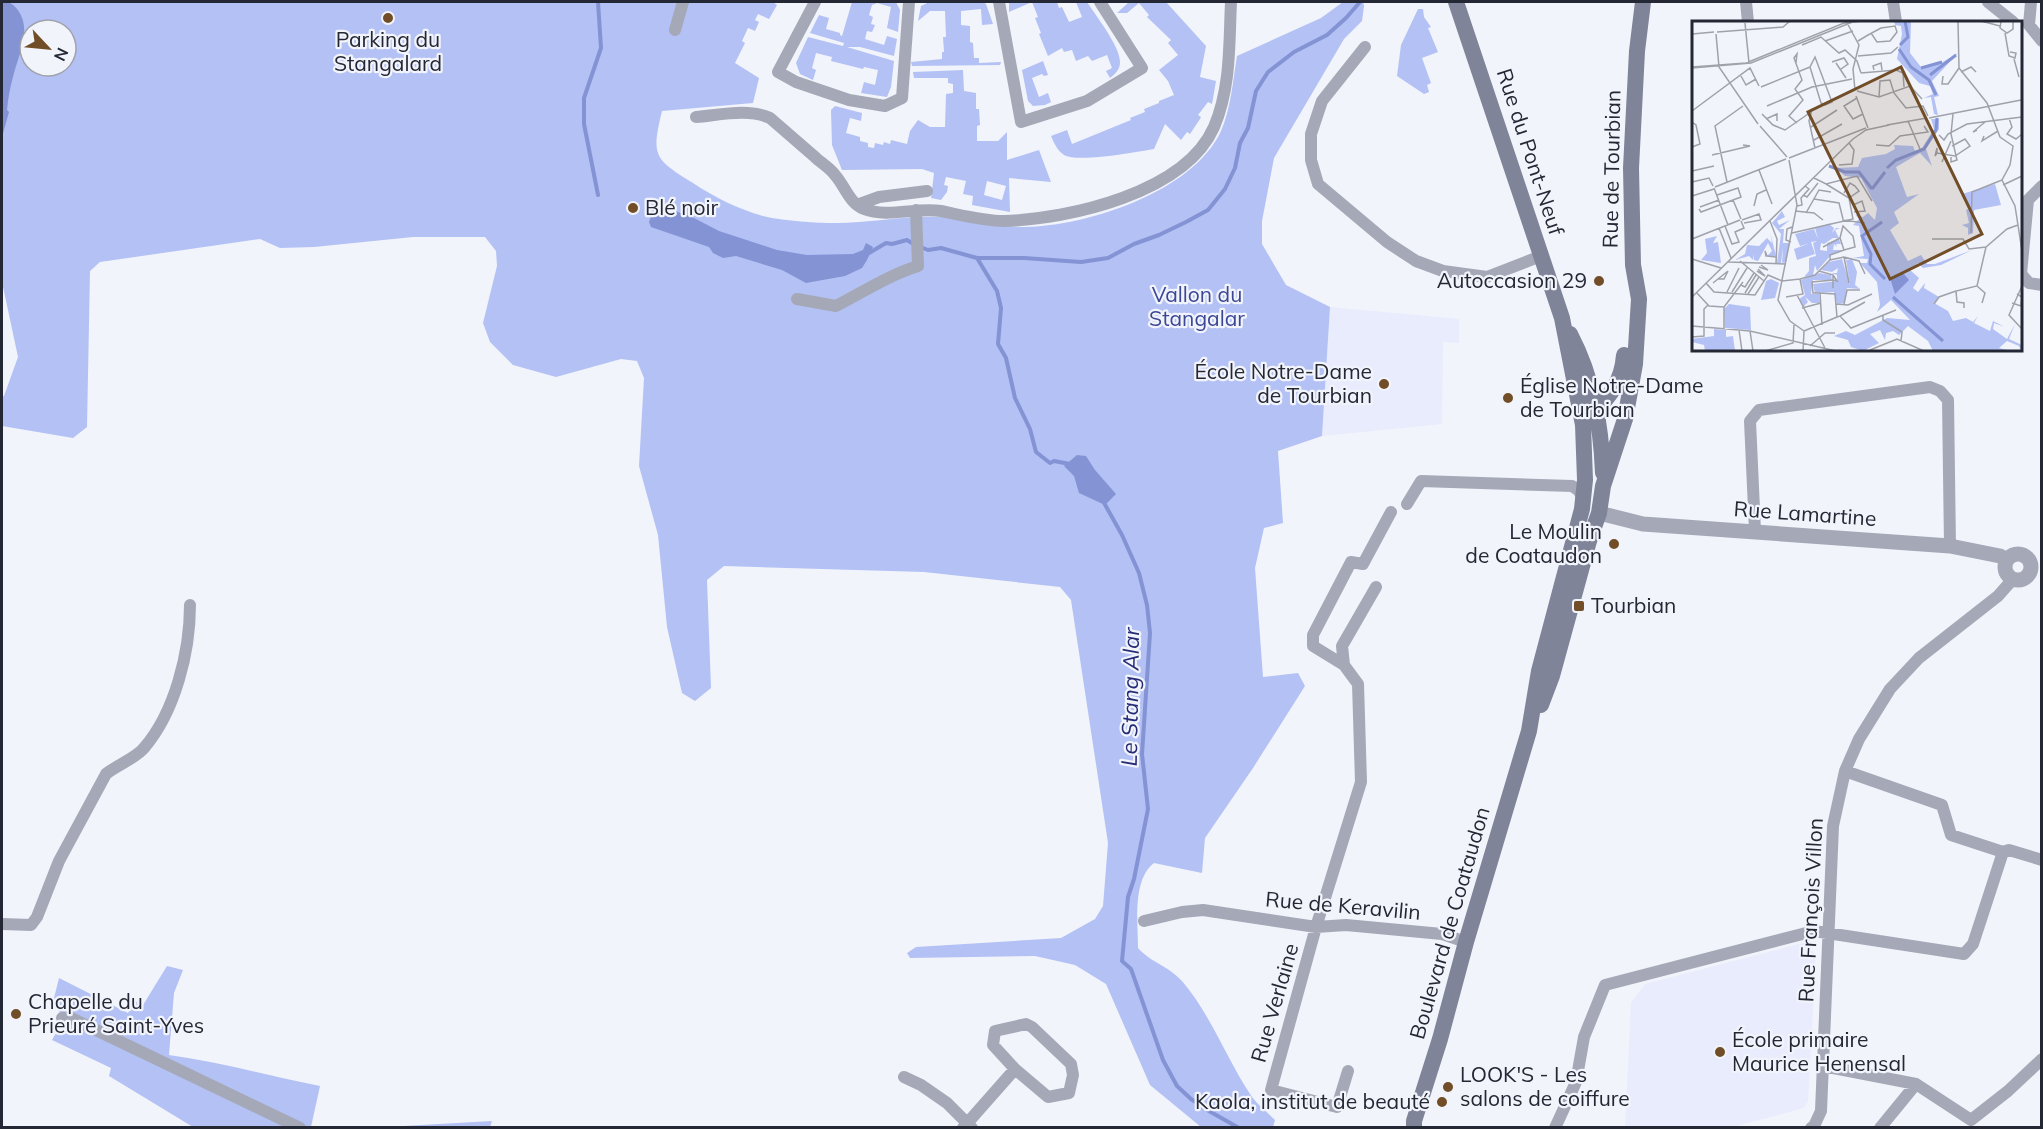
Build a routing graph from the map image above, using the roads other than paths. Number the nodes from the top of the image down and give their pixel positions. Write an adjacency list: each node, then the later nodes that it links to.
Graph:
1 (682, 2): 17 (street)
2 (815, 2): 3 (street)
3 (909, 2)
4 (999, 2): 5 (street)
5 (1100, 2)
6 (1231, 2): 24 (street)
7 (1456, 2): 25 (main road, Rue du Pont-Neuf)
8 (1643, 2): 27 (main road, Rue de Tourbian)
9 (1746, 2): 13 (street)
10 (1893, 2): 14 (street)
11 (1988, 2): 15 (street)
12 (2031, 2): 16 (street)
13 (1749, 21)
14 (1896, 21)
15 (2012, 21)
16 (2025, 25): 18 (street)
17 (675, 30)
18 (2042, 40)
19 (1365, 47): 25 (street)
20 (696, 117): 23 (street)
21 (2042, 186): 26 (street)
22 (927, 191): 23 (street)
23 (857, 205): 24 (street)
24 (916, 210): 30 (street)
25 (1541, 256): 31 (main road, Rue du Pont-Neuf)
26 (2022, 263)
27 (1633, 265): 33 (main road); 36 (main road, Rue de Tourbian)
28 (2022, 275): 29 (street)
29 (2042, 285)
30 (797, 299)
31 (1562, 318): 32 (main road, Rue du Pont-Neuf); 35 (main road, Rue du Pont-Neuf)
32 (1588, 380): 33 (main road); 34 (main road, Rue du Pont-Neuf)
33 (1617, 384): 34 (main road)
34 (1598, 409): 35 (main road); 36 (main road, Rue du Pont-Neuf)
35 (1583, 424): 37 (main road, Rue du Pont-Neuf)
36 (1603, 486): 40 (main road, Rue de Tourbian)
37 (1584, 499): 38 (street); 40 (main road); 49 (main road, Boulevard de Coataudon)
38 (1407, 504)
39 (1391, 512): 48 (street)
40 (1599, 513): 41 (street, Rue Lamartine); 49 (main road, Boulevard de Coataudon)
41 (1755, 531): 42 (street, Rue Lamartine); 42 (street)
42 (1950, 546): 43 (street, Rue Lamartine)
43 (2007, 560): 44 (street); 45 (street)
44 (2036, 565): 45 (street)
45 (2013, 579): 50 (street, Rue François Villon)
46 (1376, 587): 48 (street)
47 (190, 605): 54 (street)
48 (1344, 665): 55 (street, Rue Verlaine)
49 (1529, 730): 57 (main road, Boulevard de Coataudon)
50 (1845, 771): 51 (street); 56 (street, Rue François Villon)
51 (2002, 852): 52 (street); 56 (street)
52 (2042, 860)
53 (1144, 921): 55 (street, Rue de Keravilin)
54 (2, 924)
55 (1316, 927): 57 (street, Rue de Keravilin); 62 (street, Rue Verlaine)
56 (1828, 933): 60 (street, Rue François Villon); 68 (street)
57 (1466, 942): 67 (main road, Boulevard de Coataudon)
58 (62, 1018): 66 (street)
59 (2042, 1059): 64 (street)
60 (1823, 1066): 64 (street); 69 (street, Rue François Villon)
61 (1015, 1070): 61 (street); 65 (street)
62 (1348, 1071)
63 (904, 1077): 65 (street)
64 (1916, 1084): 70 (street)
65 (967, 1126)
66 (300, 1128)
67 (1414, 1128)
68 (1555, 1128)
69 (1811, 1128)
70 (1880, 1128)

